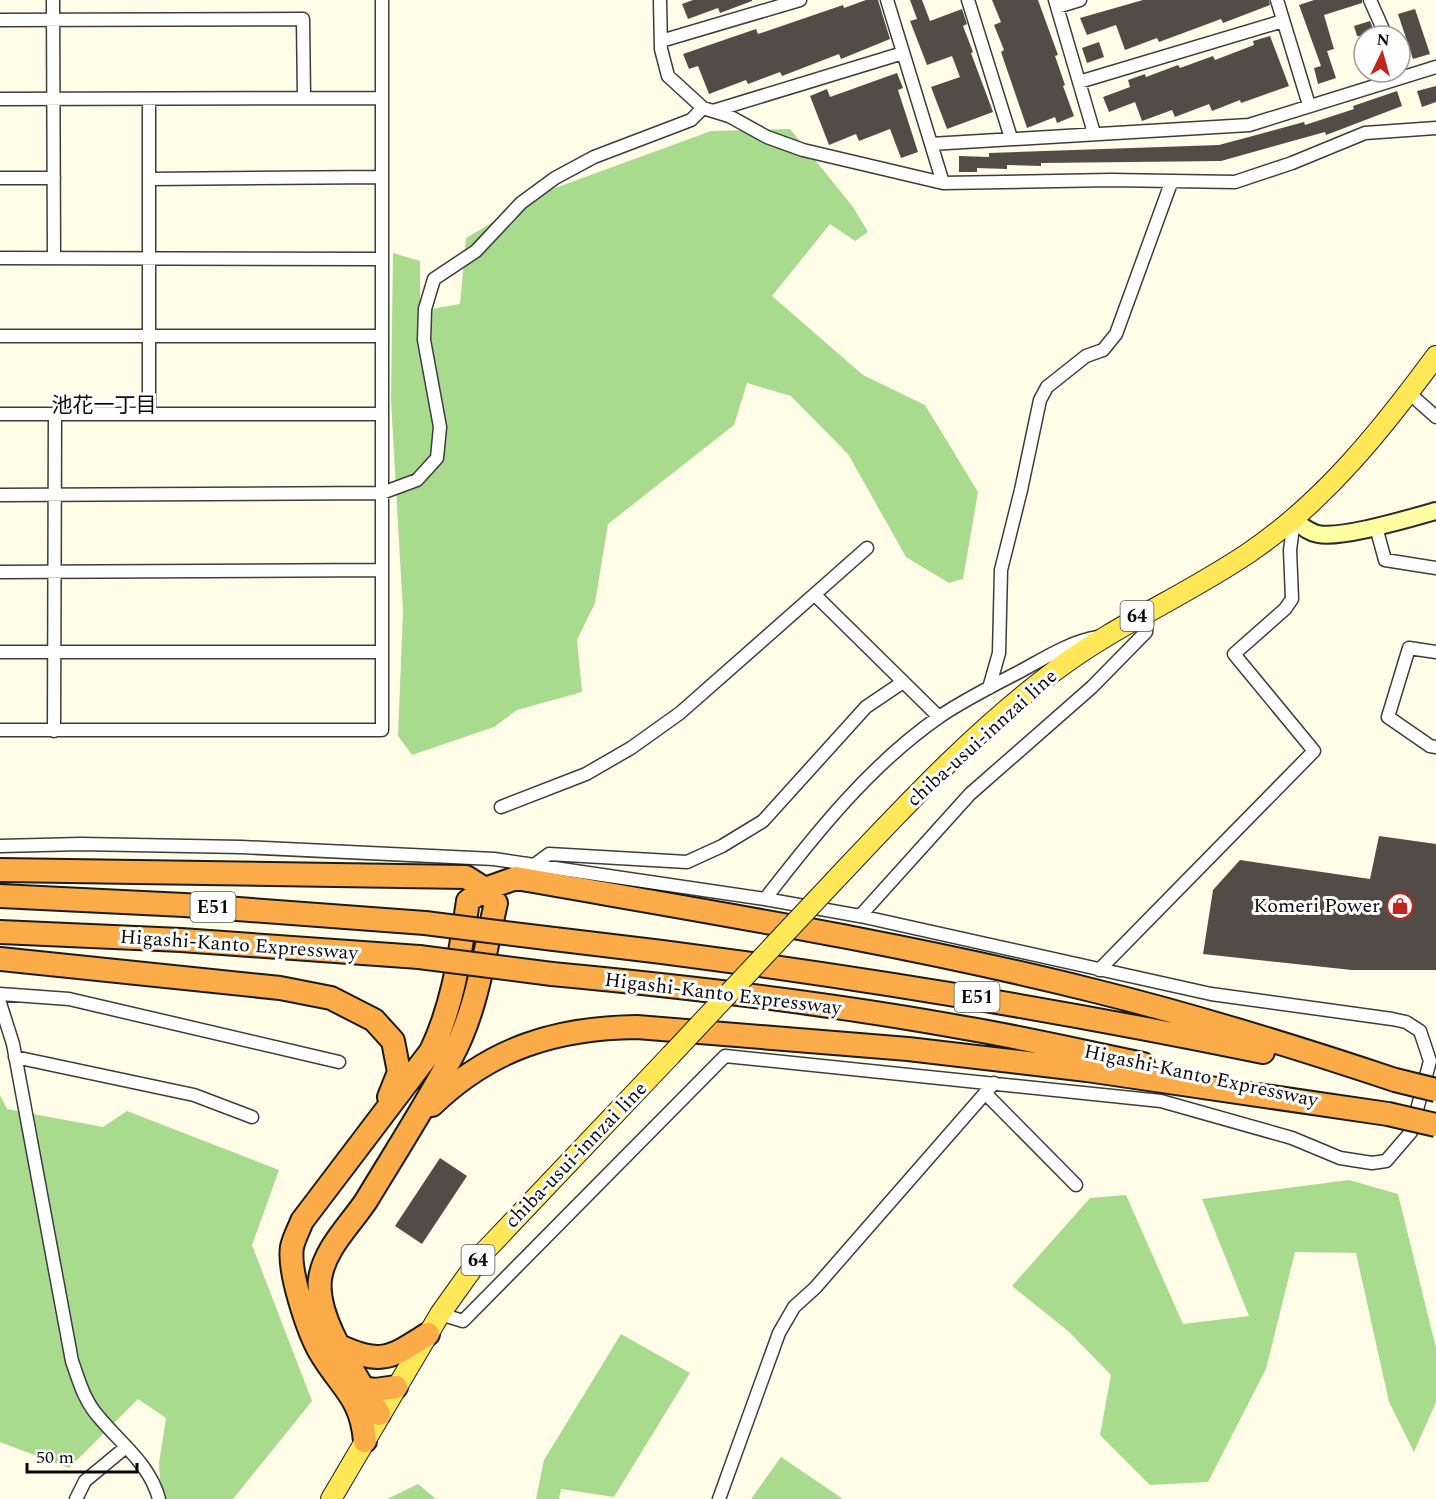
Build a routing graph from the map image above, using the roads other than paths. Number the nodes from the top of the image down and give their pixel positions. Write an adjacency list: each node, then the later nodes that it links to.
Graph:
1 (53, 0): 11 (street)
2 (382, 0): 22 (street)
3 (660, 0): 15 (street)
4 (800, 0): 15 (street)
5 (887, 0): 16 (street)
6 (968, 0): 30 (street)
7 (1080, 0): 10 (street)
8 (1277, 0): 13 (street)
9 (1370, 0): 14 (street)
10 (1056, 4): 19 (street)
11 (53, 19): 12 (street); 21 (street); 24 (street)
12 (0, 20)
13 (1283, 21): 19 (street); 26 (street)
14 (1381, 24)
15 (661, 41): 27 (street)
16 (903, 53): 27 (street); 31 (street)
17 (1436, 67): 18 (street)
18 (1412, 70)
19 (1079, 82): 29 (street)
20 (1367, 84): 26 (street)
21 (304, 98): 22 (street); 25 (street)
22 (382, 98): 32 (street)
23 (0, 99): 24 (street)
24 (54, 99): 25 (street); 34 (street)
25 (149, 99): 35 (street)
26 (1309, 105): 29 (street)
27 (708, 109): 36 (street); 52 (street)
28 (1436, 128): 37 (street)
29 (1094, 133): 30 (street)
30 (1011, 138): 31 (street)
31 (931, 144): 36 (street)
32 (382, 177): 35 (street); 41 (street)
33 (0, 178): 34 (street)
34 (54, 178): 39 (street)
35 (149, 178): 40 (street)
36 (943, 183): 37 (street)
37 (1171, 183): 71 (street)
38 (0, 258): 39 (street)
39 (54, 258): 40 (street)
40 (149, 258): 41 (street); 43 (street)
41 (382, 259): 44 (street)
42 (0, 336): 43 (street)
43 (149, 336): 44 (street); 49 (street)
44 (382, 336): 50 (street)
45 (1436, 356): 46 (main road, chiba-usui-innzai line / 64)
46 (1409, 393): 51 (street); 56 (main road, chiba-usui-innzai line / 64)
47 (0, 414): 48 (street)
48 (55, 414): 49 (street); 54 (street)
49 (149, 414): 50 (street)
50 (382, 414): 52 (street)
51 (1436, 417)
52 (382, 493): 54 (street); 60 (street)
53 (0, 495): 54 (street)
54 (54, 496): 62 (street)
55 (1436, 511): 57 (main road)
56 (1294, 520): 57 (main road); 64 (main road, chiba-usui-innzai line / 64); 86 (street)
57 (1376, 527): 59 (street)
58 (867, 548): 63 (street)
59 (1436, 568)
60 (382, 570): 62 (street); 68 (street)
61 (0, 573): 62 (street)
62 (54, 573): 67 (street)
63 (815, 595): 70 (street); 76 (street)
64 (1148, 610): 65 (main road, chiba-usui-innzai line / 64); 83 (street)
65 (1104, 637): 71 (street); 100 (main road, chiba-usui-innzai line / 64, bridge)
66 (0, 652): 67 (street)
67 (54, 652): 68 (street); 74 (street)
68 (382, 652): 74 (street)
69 (1436, 652): 75 (street)
70 (903, 682): 72 (street); 78 (street)
71 (989, 688): 72 (street)
72 (939, 717): 82 (street)
73 (0, 730): 74 (street)
74 (54, 731)
75 (1436, 747)
76 (501, 807)
77 (0, 846): 78 (street)
78 (534, 865): 82 (street)
79 (0, 870): 80 (highway)
80 (485, 889): 91 (highway); 95 (highway); 98 (highway)
81 (0, 896): 91 (highway, Higashi-Kanto Expressway / E51, bridge)
82 (765, 899): 83 (street)
83 (860, 916): 86 (street)
84 (0, 933): 94 (highway, Higashi-Kanto Expressway / E51, bridge)
85 (0, 959): 95 (highway)
86 (1100, 970): 92 (street)
87 (0, 994): 90 (street)
88 (0, 1003): 89 (street)
89 (15, 1057): 96 (street); 108 (street)
90 (339, 1062)
91 (1395, 1080): 93 (highway, Higashi-Kanto Expressway / E51, bridge)
92 (990, 1088): 99 (street); 100 (street); 112 (street)
93 (1436, 1090)
94 (1389, 1114): 97 (highway, Higashi-Kanto Expressway / E51, bridge); 98 (highway)
95 (383, 1115): 103 (highway)
96 (252, 1117)
97 (1436, 1125)
98 (411, 1126): 102 (highway)
99 (1076, 1185)
100 (440, 1314): 101 (main road, chiba-usui-innzai line / 64)
101 (428, 1334): 102 (highway); 104 (main road, chiba-usui-innzai line / 64)
102 (337, 1345): 105 (highway)
103 (341, 1381): 105 (highway); 107 (highway)
104 (396, 1387): 105 (highway); 106 (main road, chiba-usui-innzai line / 64)
105 (365, 1389): 106 (highway)
106 (379, 1414): 107 (main road, chiba-usui-innzai line / 64)
107 (365, 1441): 111 (main road, chiba-usui-innzai line / 64)
108 (126, 1447): 109 (street); 110 (street)
109 (76, 1499)
110 (159, 1499)
111 (331, 1499)
112 (719, 1499)

